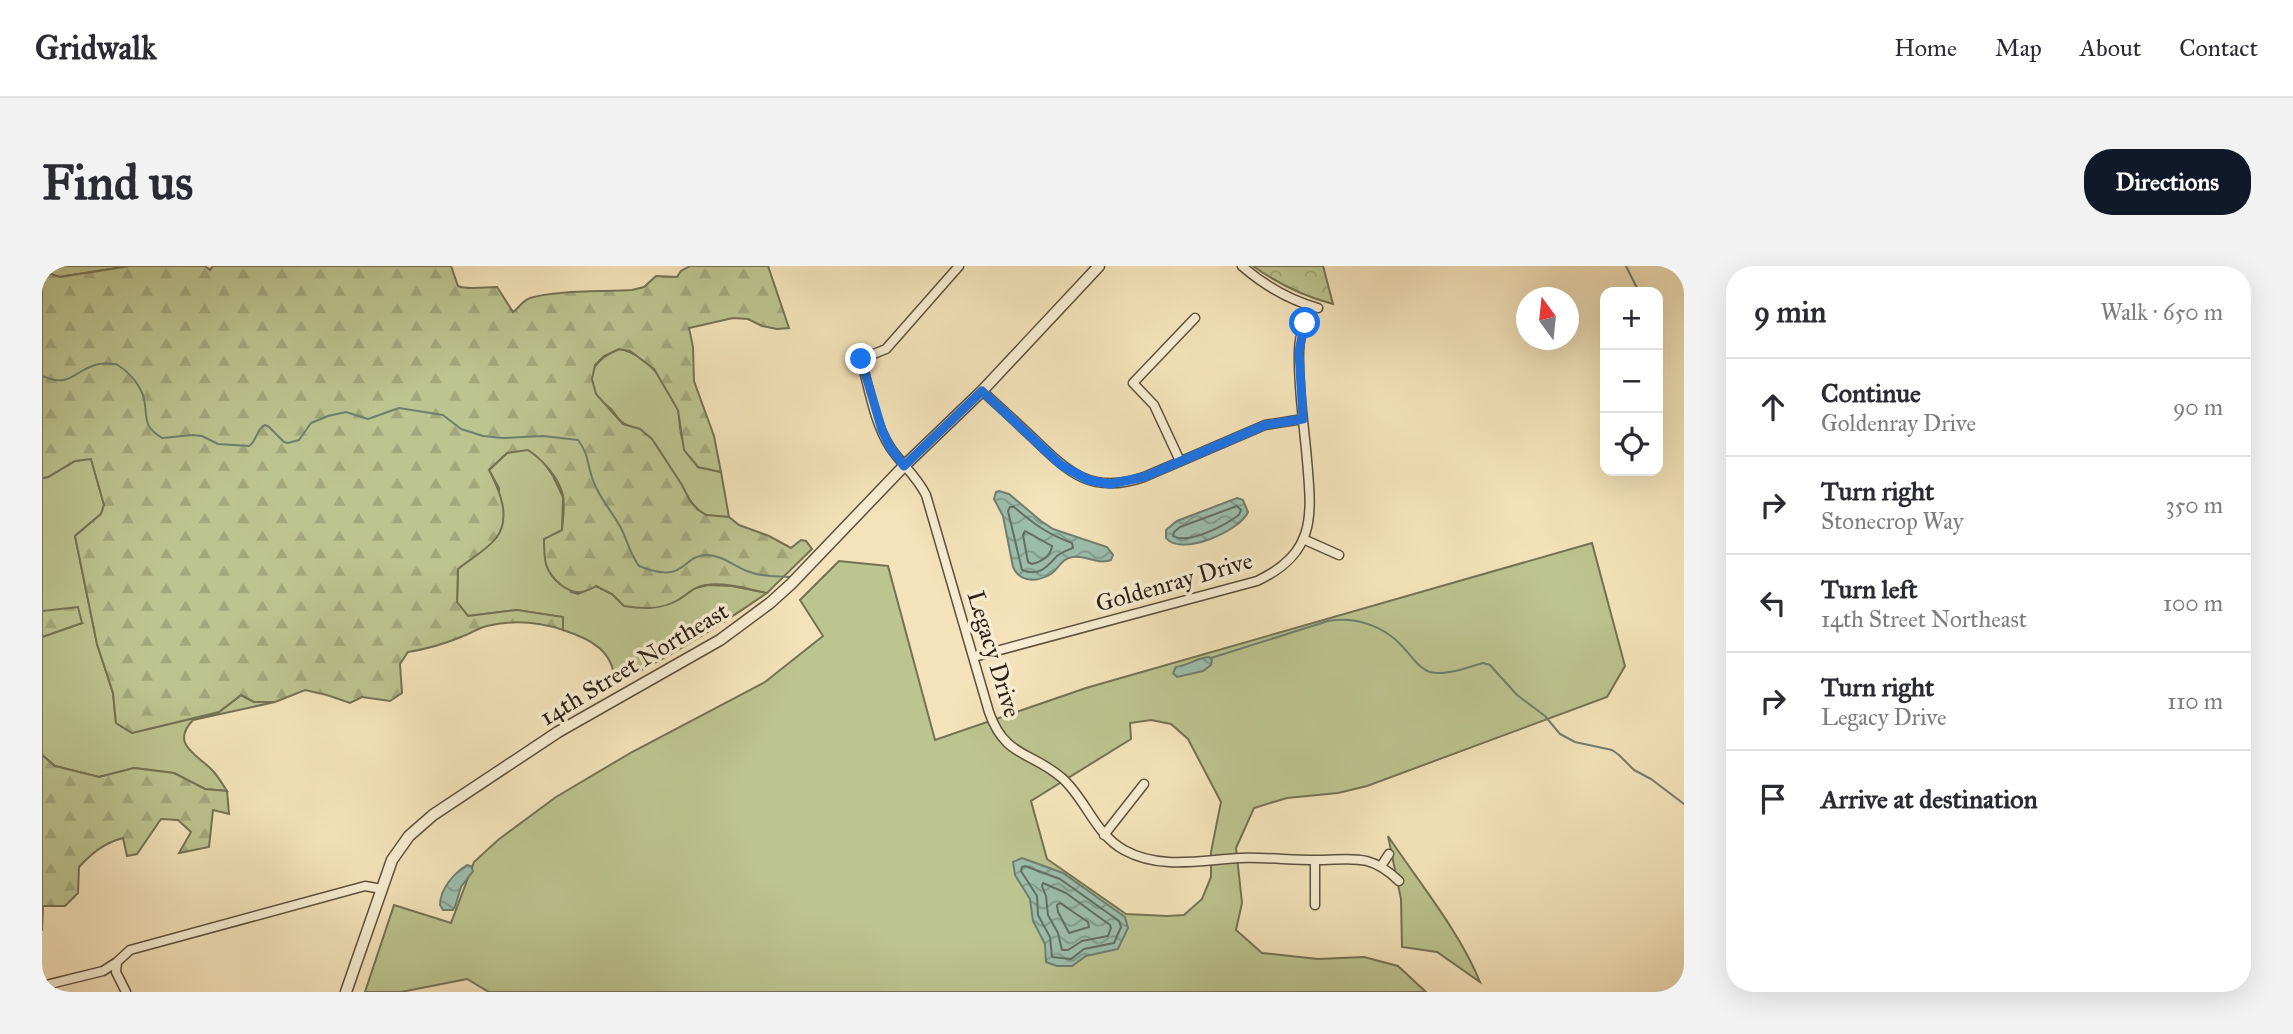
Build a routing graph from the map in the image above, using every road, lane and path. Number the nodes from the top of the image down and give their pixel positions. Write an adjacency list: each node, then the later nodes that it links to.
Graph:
1 (960, 266): 8 (street, Legacy Drive)
2 (1242, 266): 6 (street, Goldenray Drive)
3 (1096, 267): 5 (street, 14th Street Northeast)
4 (1195, 318): 7 (street)
5 (982, 391): 7 (street); 8 (street, 14th Street Northeast)
6 (1303, 419): 7 (street); 9 (street, Goldenray Drive)
7 (1180, 461)
8 (904, 466): 11 (street, Legacy Drive); 18 (street, 14th Street Northeast)
9 (1303, 539): 10 (street); 11 (street, Goldenray Drive)
10 (1339, 555)
11 (974, 657): 13 (street, Legacy Drive)
12 (1144, 784): 13 (street)
13 (1104, 835): 15 (street, Legacy Drive)
14 (1389, 854): 16 (street)
15 (1315, 860): 16 (street, Legacy Drive); 19 (street)
16 (1381, 866): 17 (street, Legacy Drive)
17 (1399, 881)
18 (382, 889): 20 (street); 23 (street, 14th Street Northeast)
19 (1315, 905)
20 (117, 962): 21 (street); 22 (street)
21 (42, 986)
22 (126, 992)
23 (346, 992)

